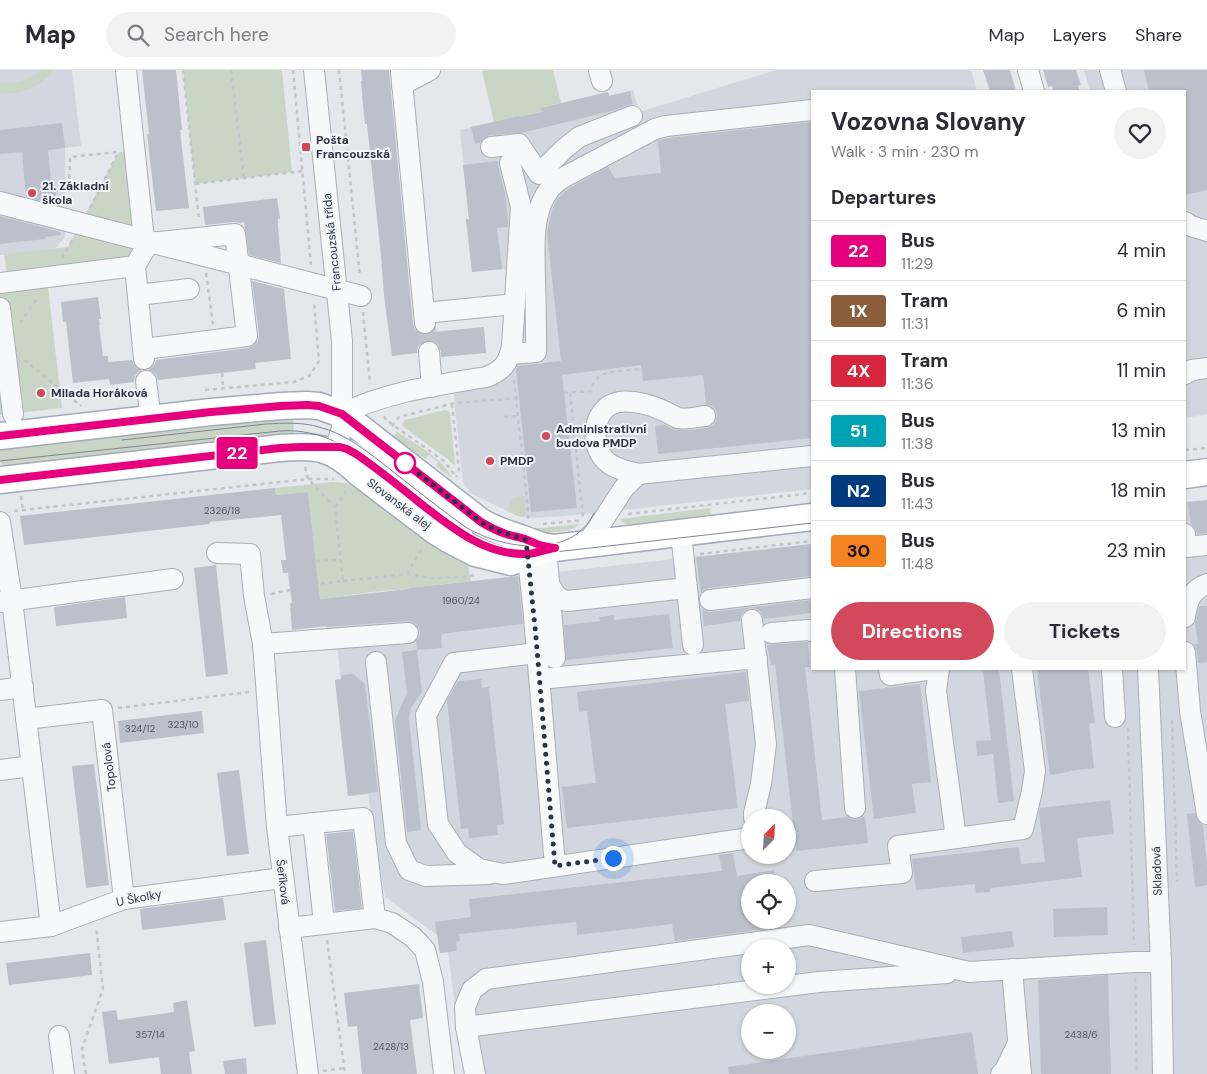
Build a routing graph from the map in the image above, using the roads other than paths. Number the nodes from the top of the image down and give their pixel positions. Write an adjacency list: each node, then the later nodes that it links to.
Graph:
1 (126, 70): 16 (street)
2 (314, 70): 29 (street, Francouzská třída)
3 (430, 70): 6 (street)
4 (1028, 70): 7 (street)
5 (1110, 70): 8 (street)
6 (401, 78): 21 (street)
7 (1034, 90)
8 (1116, 90)
9 (811, 110): 24 (street)
10 (632, 116): 12 (street)
11 (491, 147): 12 (street)
12 (532, 164): 21 (street)
13 (0, 203): 19 (street)
14 (1186, 223): 15 (street)
15 (1207, 231)
16 (144, 253): 17 (street); 20 (street); 20 (street)
17 (0, 283)
18 (189, 289): 20 (street)
19 (357, 294)
20 (138, 295)
21 (515, 304): 24 (street)
22 (0, 308): 32 (street)
23 (428, 352): 28 (street)
24 (509, 357): 28 (street)
25 (1207, 368): 26 (street)
26 (1186, 373)
27 (146, 381): 31 (street)
28 (432, 387): 29 (street)
29 (342, 414): 31 (main road, Slovanská alej); 33 (street); 42 (main road, Slovanská alej)
30 (705, 416): 36 (street)
31 (151, 419): 32 (main road, Slovanská alej)
32 (7, 429)
33 (327, 449): 38 (main road); 42 (street); 42 (main road, Slovanská alej)
34 (811, 456): 36 (street)
35 (1207, 472): 37 (main road)
36 (638, 474): 42 (street)
37 (1186, 475)
38 (0, 480)
39 (4, 517): 52 (street)
40 (811, 517): 41 (main road, Slovanská alej)
41 (681, 533): 42 (main road, Slovanská alej); 49 (street)
42 (543, 541): 47 (street); 60 (street)
43 (1207, 545): 44 (street)
44 (1186, 547)
45 (217, 553): 58 (street, Šeříková)
46 (173, 579): 52 (street)
47 (549, 584): 49 (street); 60 (street)
48 (1207, 584): 53 (street)
49 (687, 588): 59 (street)
50 (811, 588): 51 (street)
51 (710, 600)
52 (6, 601): 72 (street)
53 (1186, 607)
54 (752, 620): 61 (street)
55 (811, 631): 57 (street)
56 (408, 633): 58 (street)
57 (771, 633)
58 (263, 644): 82 (street, Šeříková)
59 (694, 645)
60 (546, 656): 71 (street); 86 (street)
61 (757, 658): 71 (street); 79 (street)
62 (376, 662): 86 (street)
63 (1186, 664): 80 (street)
64 (845, 670): 78 (street)
65 (889, 670): 66 (street)
66 (927, 670)
67 (938, 670): 83 (street)
68 (1022, 670): 83 (street)
69 (1112, 670): 75 (street)
70 (1148, 670): 95 (street, Skladová)
71 (540, 680): 85 (street)
72 (22, 687): 73 (street); 74 (street)
73 (0, 690)
74 (26, 719): 76 (street); 89 (street, Topolová)
75 (1122, 722)
76 (32, 766): 77 (street); 92 (street)
77 (0, 770)
78 (855, 808)
79 (755, 809)
80 (1207, 814)
81 (313, 824): 82 (street); 90 (street); 91 (street)
82 (277, 827): 87 (street, Šeříková)
83 (956, 838): 88 (street)
84 (741, 839): 85 (street)
85 (555, 866): 86 (street)
86 (503, 874)
87 (282, 878): 89 (street, U Školky); 93 (street, Šeříková)
88 (816, 881)
89 (124, 899): 92 (street, U Školky)
90 (375, 918): 91 (street); 103 (street)
91 (324, 923): 93 (street)
92 (51, 926): 94 (street, U Školky)
93 (289, 928): 102 (street, Šeříková)
94 (0, 932)
95 (1160, 962): 96 (street); 107 (street, Skladová)
96 (1012, 970): 97 (street); 100 (street)
97 (969, 972): 98 (street); 98 (street)
98 (466, 1027): 104 (street)
99 (59, 1036): 101 (street)
100 (1018, 1043): 105 (street); 106 (street)
101 (64, 1074)
102 (308, 1074)
103 (444, 1074)
104 (475, 1074)
105 (1001, 1074)
106 (1021, 1074)
107 (1163, 1074)

